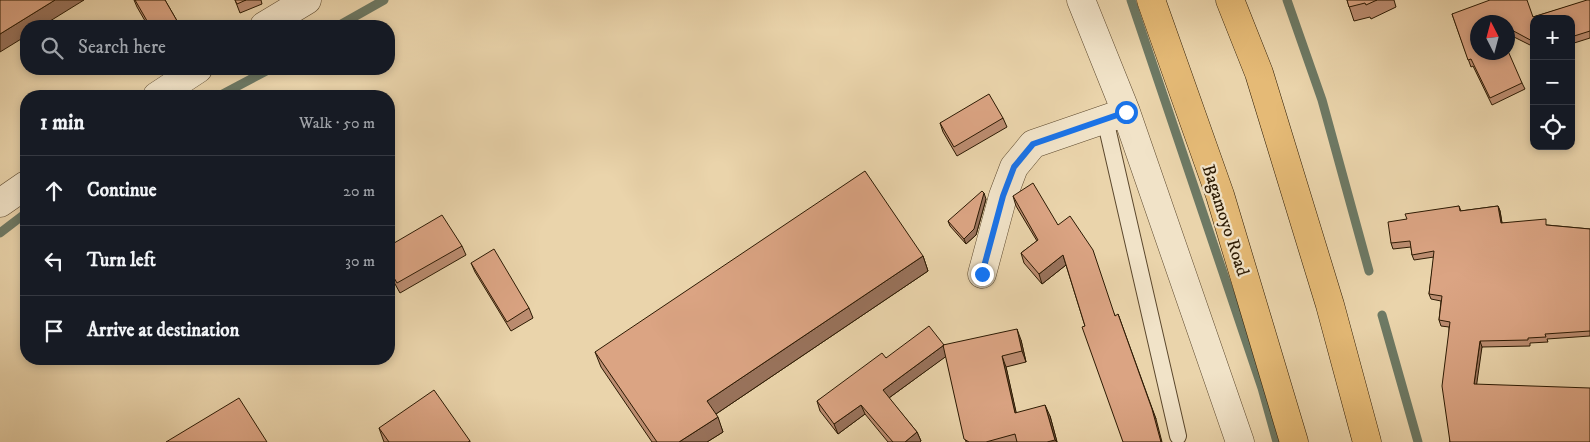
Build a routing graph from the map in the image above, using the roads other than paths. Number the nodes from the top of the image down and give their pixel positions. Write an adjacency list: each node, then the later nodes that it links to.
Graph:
1 (306, 0): 5 (street)
2 (1081, 0): 8 (street)
3 (1151, 0): 14 (highway, Bagamoyo Road)
4 (1230, 0): 15 (highway)
5 (274, 20)
6 (189, 75): 7 (street)
7 (166, 90)
8 (1115, 116): 11 (street); 12 (lane); 13 (street)
9 (20, 189): 10 (street)
10 (0, 203)
11 (982, 274)
12 (1178, 436)
13 (1240, 442)
14 (1294, 442)
15 (1366, 442)

